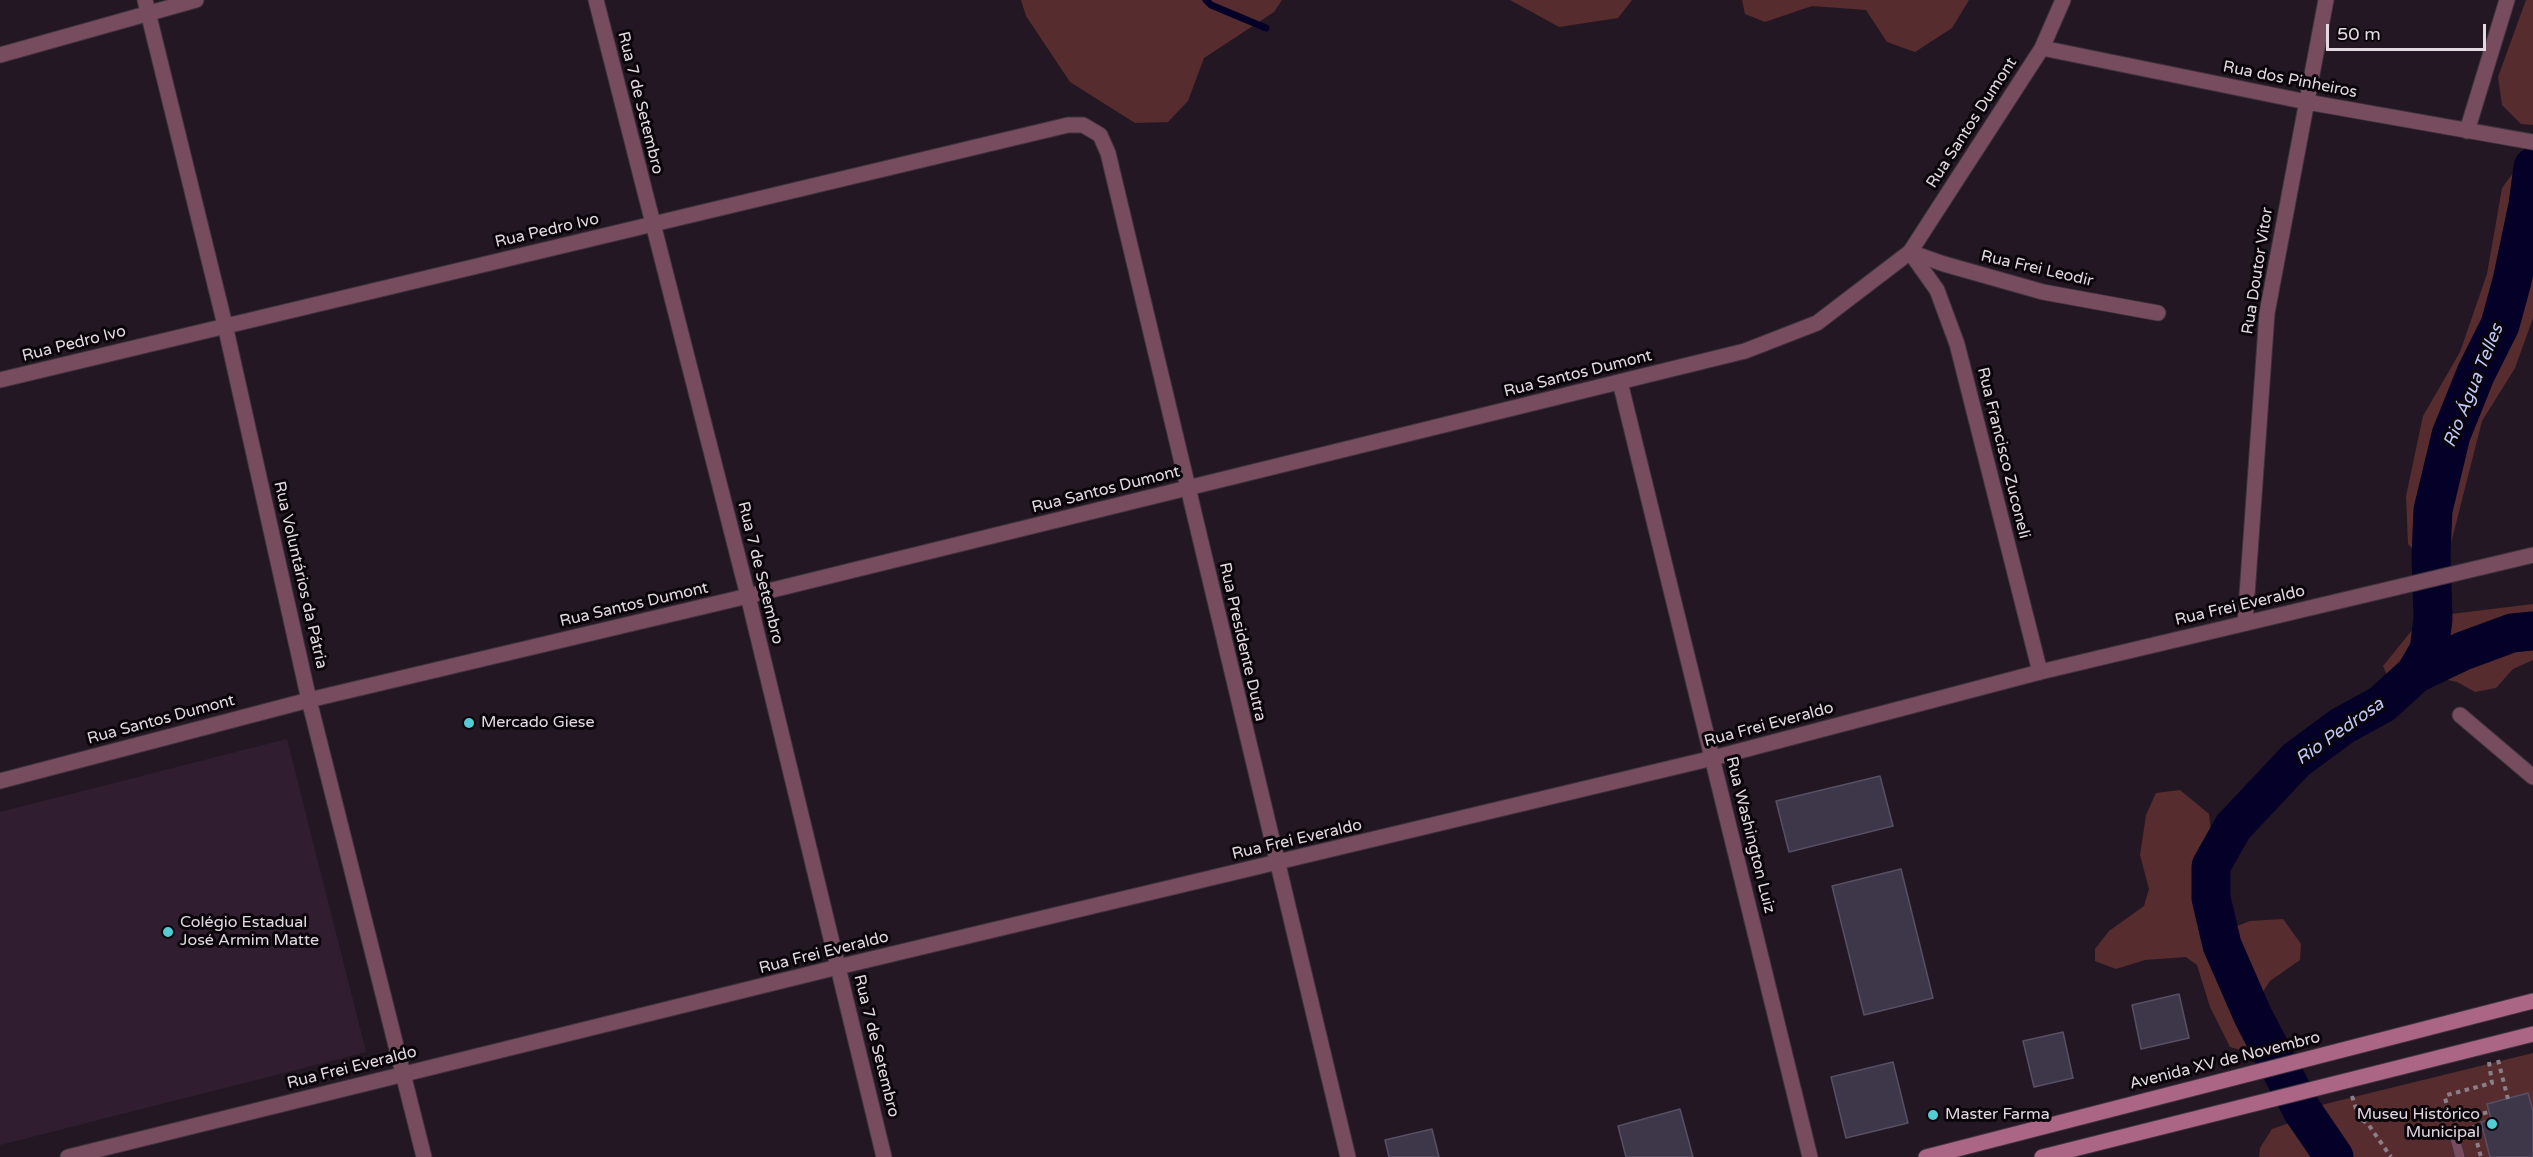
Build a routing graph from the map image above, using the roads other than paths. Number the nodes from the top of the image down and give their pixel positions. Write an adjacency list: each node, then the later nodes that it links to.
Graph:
1 (196, 0): 6 (street)
2 (596, 0): 13 (street, Rua 7 de Setembro)
3 (2063, 0): 7 (street, Rua Santos Dumont)
4 (2326, 0): 9 (street, Rua Doutor Vitor)
5 (2507, 0): 10 (street)
6 (146, 6): 8 (street); 16 (street, Rua Voluntários da Pátria)
7 (2042, 48): 9 (street, Rua dos Pinheiros); 14 (street, Rua Santos Dumont)
8 (0, 55)
9 (2307, 102): 10 (street, Rua dos Pinheiros); 22 (street, Rua Doutor Vitor)
10 (2467, 131): 12 (street, Rua dos Pinheiros)
11 (1100, 135): 13 (street, Rua Pedro Ivo); 19 (street, Rua Presidente Dutra)
12 (2533, 142)
13 (651, 225): 16 (street, Rua Pedro Ivo); 21 (street, Rua 7 de Setembro)
14 (1910, 252): 15 (street, Rua Frei Leodir); 18 (street, Rua Santos Dumont); 23 (street, Rua Francisco Zuconeli)
15 (2158, 313)
16 (225, 325): 17 (street, Rua Pedro Ivo); 24 (street, Rua Voluntários da Pátria)
17 (0, 380)
18 (1620, 382): 19 (street, Rua Santos Dumont); 26 (street, Rua Washington Luiz)
19 (1188, 489): 21 (street, Rua Santos Dumont); 29 (street, Rua Presidente Dutra)
20 (2533, 555): 22 (street, Rua Frei Everaldo)
21 (748, 596): 24 (street, Rua Santos Dumont); 30 (street, Rua 7 de Setembro)
22 (2245, 624): 23 (street, Rua Frei Everaldo)
23 (2040, 672): 26 (street, Rua Frei Everaldo)
24 (309, 700): 28 (street, Rua Santos Dumont); 33 (street, Rua Voluntários da Pátria)
25 (2460, 715): 27 (street)
26 (1713, 758): 29 (street, Rua Frei Everaldo); 39 (street, Rua Washington Luiz)
27 (2533, 777)
28 (0, 781)
29 (1276, 864): 30 (street, Rua Frei Everaldo); 38 (street, Rua Presidente Dutra)
30 (838, 967): 33 (street, Rua Frei Everaldo); 37 (street, Rua 7 de Setembro)
31 (2533, 1001): 40 (main road, Avenida XV de Novembro)
32 (2533, 1034): 41 (main road)
33 (404, 1074): 35 (street, Rua Frei Everaldo); 36 (street, Rua Voluntários da Pátria)
34 (2454, 1135): 42 (lane)
35 (68, 1157)
36 (424, 1157)
37 (884, 1157)
38 (1347, 1157)
39 (1810, 1157)
40 (1926, 1157)
41 (2042, 1157)
42 (2460, 1157)

